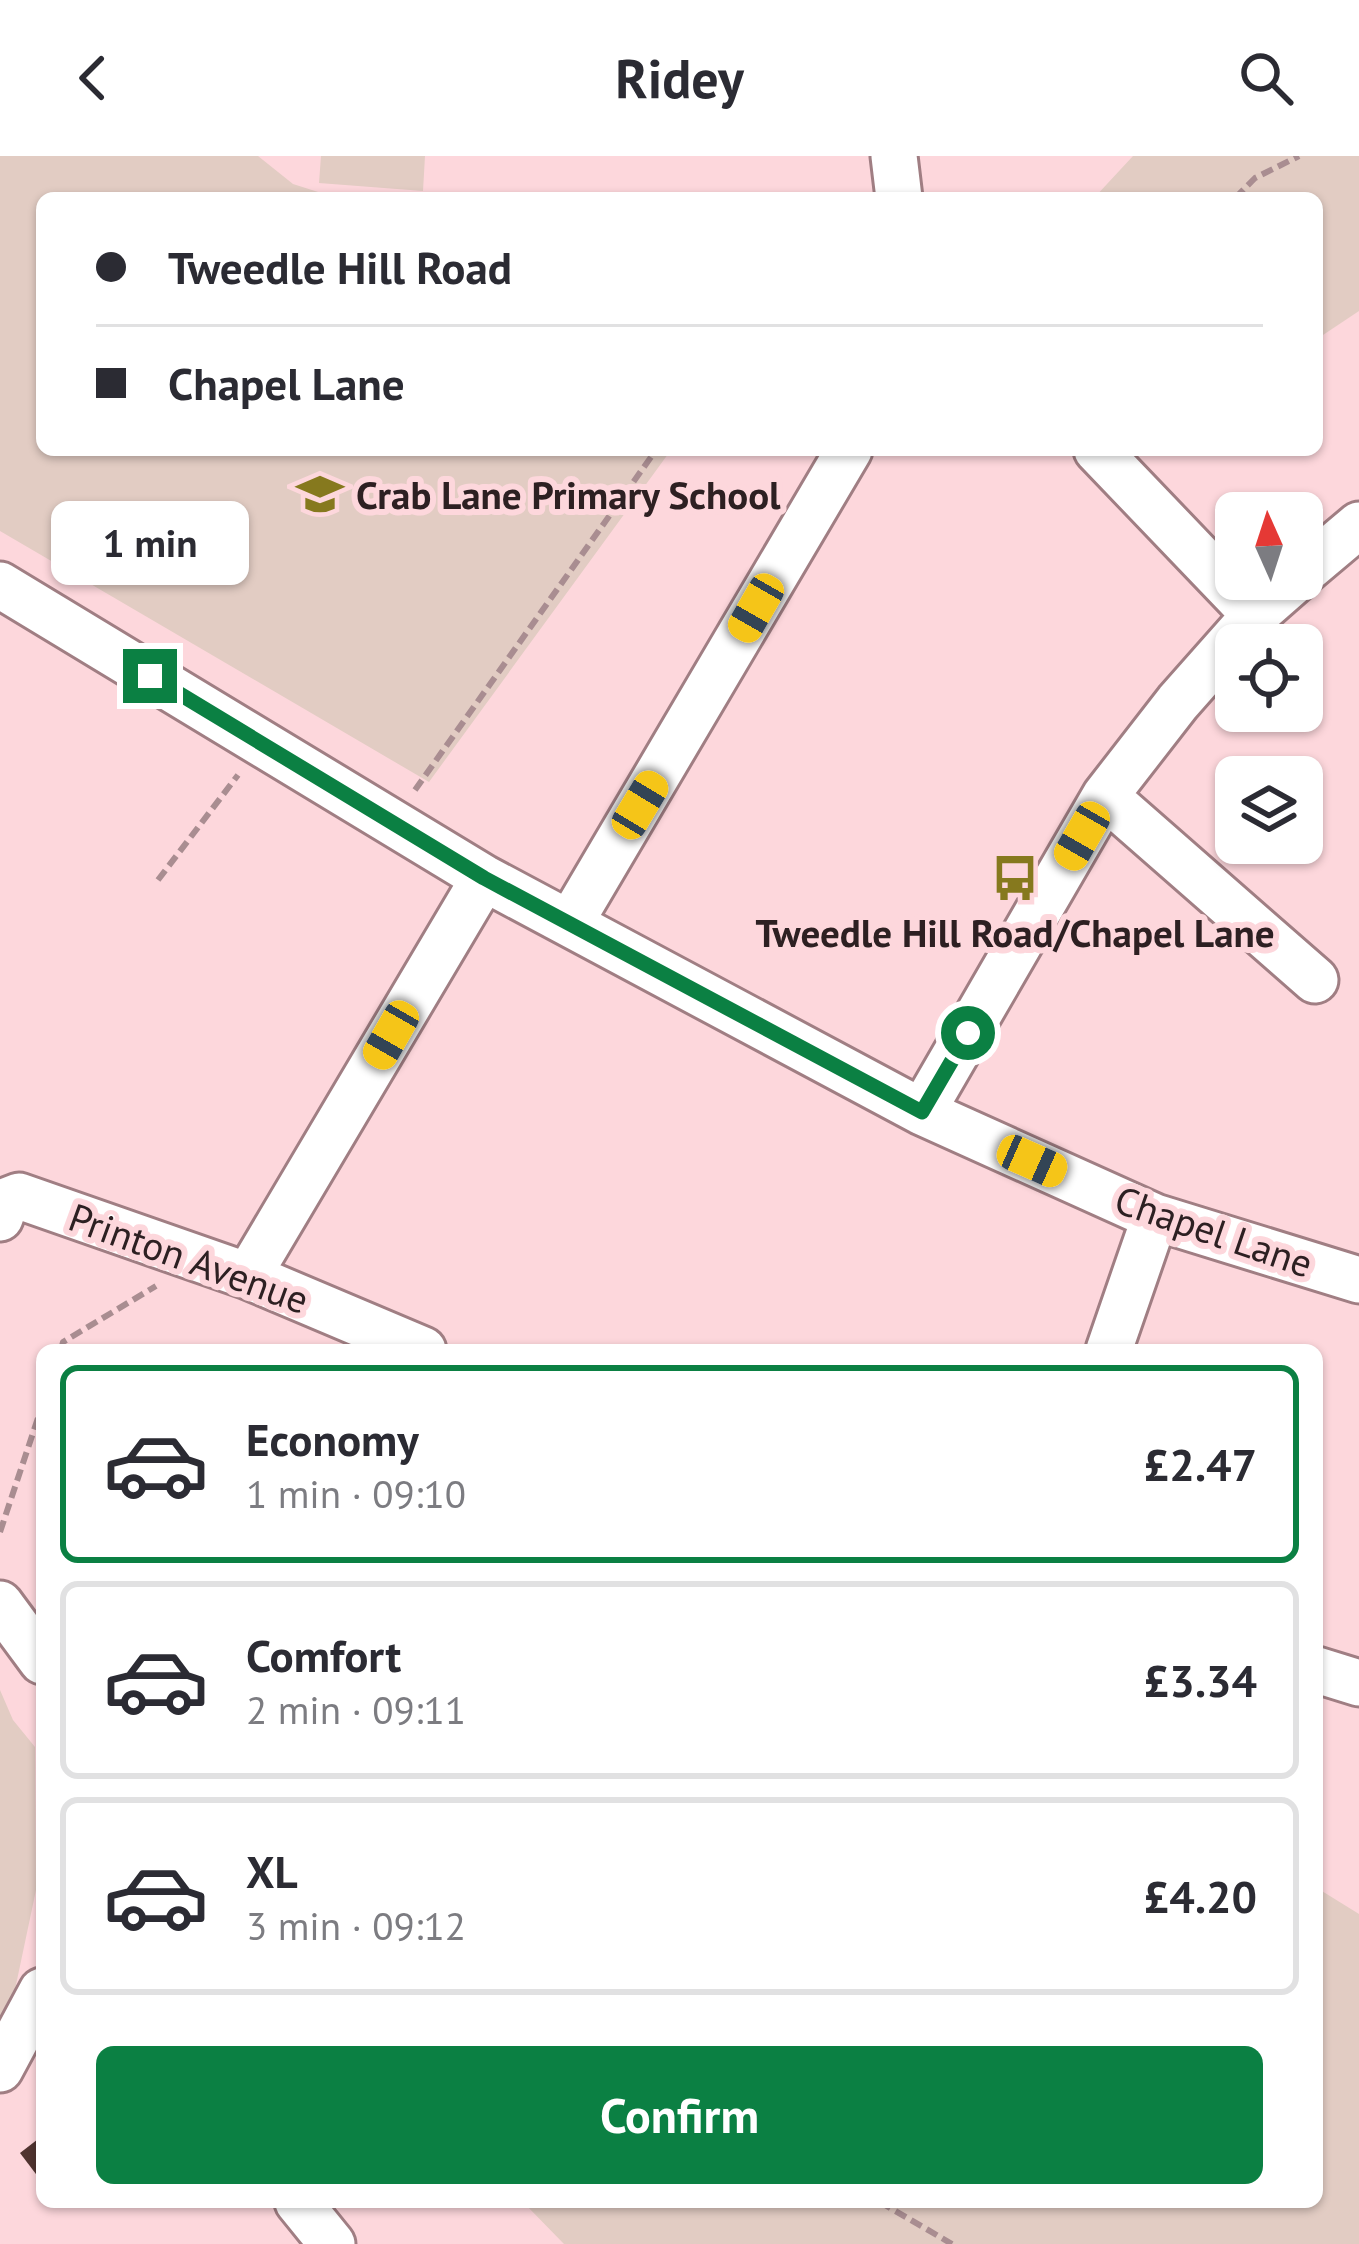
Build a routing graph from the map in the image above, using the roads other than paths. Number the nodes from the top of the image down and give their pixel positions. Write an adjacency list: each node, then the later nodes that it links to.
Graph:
1 (895, 156): 2 (street)
2 (898, 192)
3 (845, 456): 12 (street)
4 (1102, 456): 9 (street)
5 (1359, 524): 6 (street)
6 (1323, 555)
7 (0, 585): 11 (street, Chapel Lane)
8 (1272, 600): 9 (street)
9 (1255, 615): 10 (street)
10 (1105, 796): 13 (street); 14 (street)
11 (484, 878): 12 (street, Chapel Lane); 17 (street)
12 (570, 923): 14 (street, Chapel Lane)
13 (1315, 980)
14 (922, 1112): 16 (street, Chapel Lane)
15 (10, 1207): 17 (street, Printon Avenue)
16 (1155, 1216): 18 (street, Chapel Lane); 20 (street)
17 (248, 1276): 19 (street, Printon Avenue)
18 (1359, 1280)
19 (409, 1344)
20 (1111, 1344)
21 (4, 1615): 22 (street)
22 (36, 1653)
23 (1323, 1672): 24 (street)
24 (1359, 1683)
25 (36, 2002): 26 (street)
26 (0, 2069)
27 (303, 2208): 28 (street)
28 (332, 2244)

